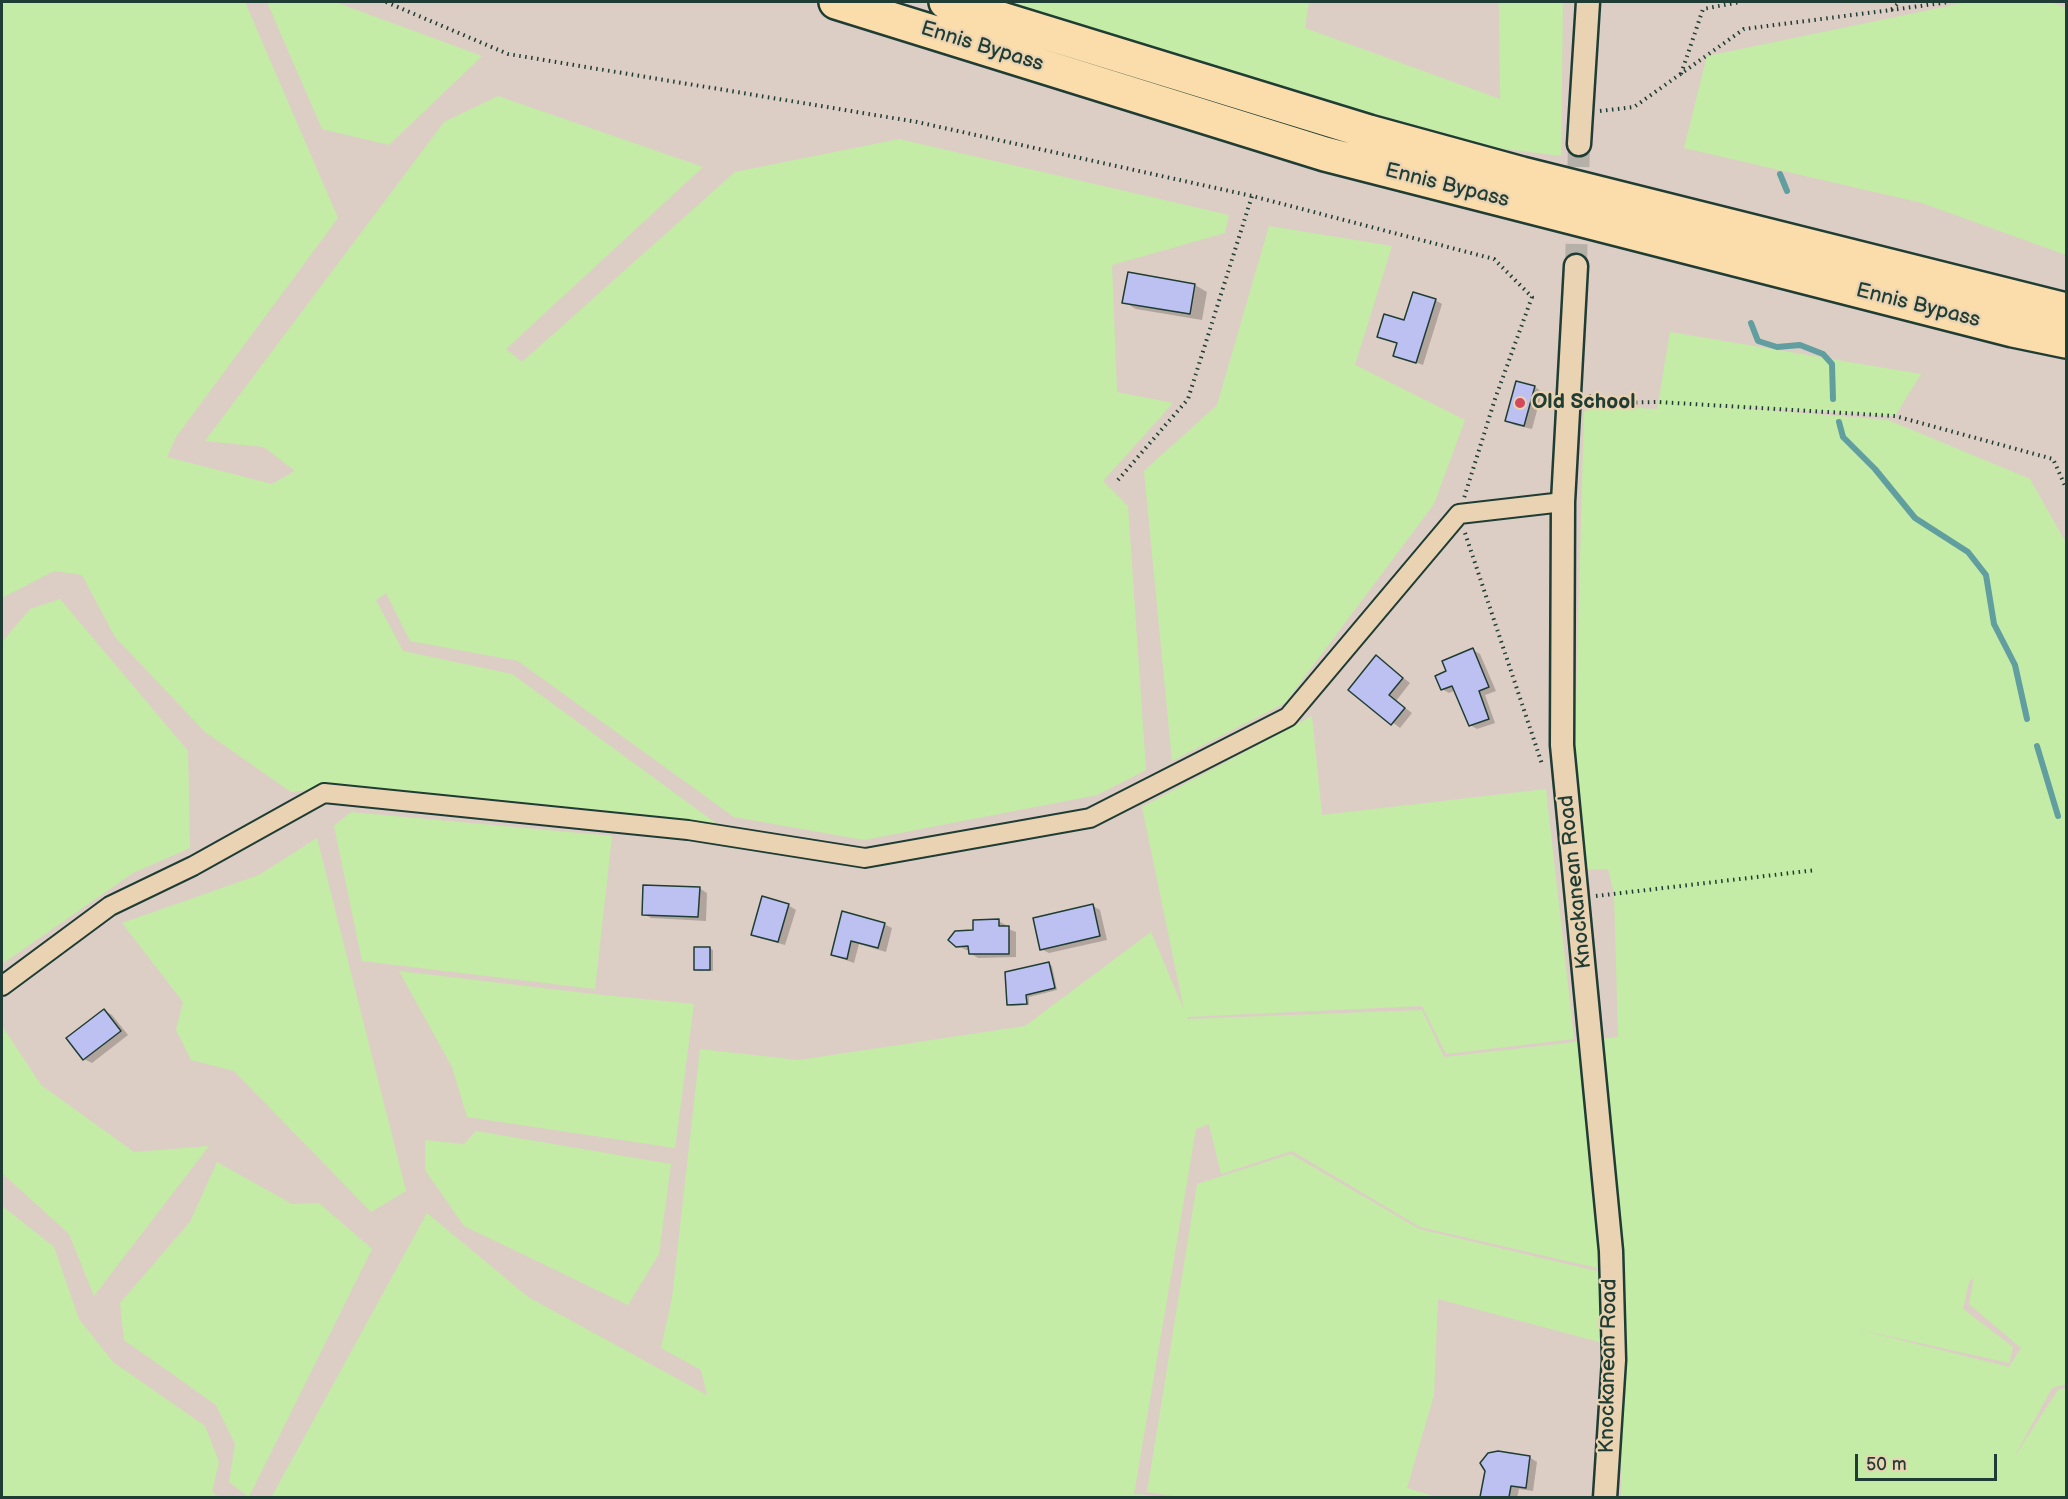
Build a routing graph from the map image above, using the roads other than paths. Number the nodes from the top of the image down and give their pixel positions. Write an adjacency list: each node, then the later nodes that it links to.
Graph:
1 (836, 2): 7 (highway, Ennis Bypass)
2 (946, 2): 6 (highway, Ennis Bypass)
3 (1587, 2): 4 (street)
4 (1579, 144)
5 (1576, 266): 8 (street, Knockanean Road)
6 (2067, 310)
7 (2067, 341)
8 (1563, 502): 9 (street); 10 (street, Knockanean Road)
9 (2, 986)
10 (1605, 1497)

